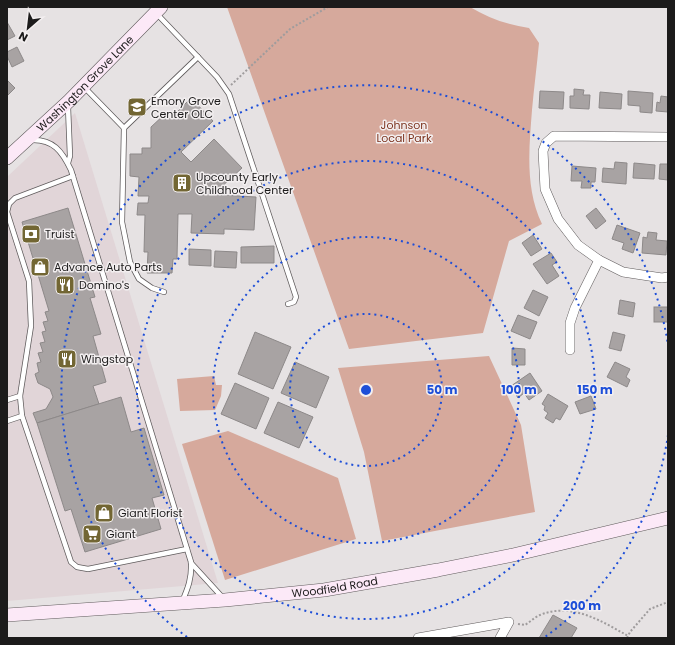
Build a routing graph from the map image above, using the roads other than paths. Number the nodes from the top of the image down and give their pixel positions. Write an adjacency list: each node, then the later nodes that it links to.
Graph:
1 (158, 10): 2 (lane); 3 (main road, Washington Grove Lane)
2 (198, 57): 5 (lane); 14 (lane)
3 (83, 86): 4 (main road, Washington Grove Lane); 5 (lane)
4 (69, 101): 7 (main road, Washington Grove Lane); 9 (lane)
5 (124, 128): 13 (lane)
6 (668, 137): 11 (street)
7 (26, 140): 8 (main road, Washington Grove Lane); 9 (lane)
8 (7, 158)
9 (68, 163): 10 (lane)
10 (73, 176): 16 (lane); 21 (lane)
11 (599, 260): 12 (street); 15 (street)
12 (668, 277)
13 (164, 292)
14 (288, 304)
15 (570, 350)
16 (20, 396): 17 (lane); 18 (lane)
17 (7, 400)
18 (22, 416): 19 (lane); 21 (lane)
19 (7, 421)
20 (664, 520): 23 (main road, Woodfield Road)
21 (186, 550): 22 (lane)
22 (191, 562): 23 (lane); 24 (lane)
23 (225, 600): 24 (main road, Woodfield Road)
24 (181, 603): 25 (main road, Woodfield Road)
25 (7, 615)
26 (421, 638): 27 (street)
27 (500, 638)

